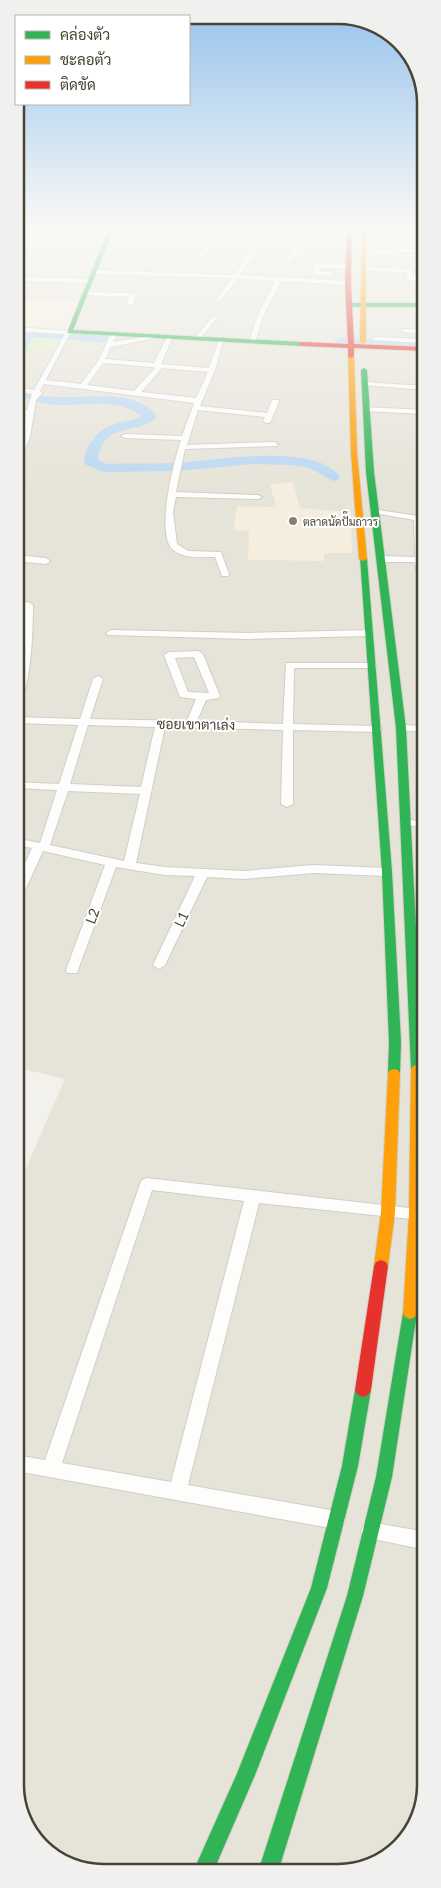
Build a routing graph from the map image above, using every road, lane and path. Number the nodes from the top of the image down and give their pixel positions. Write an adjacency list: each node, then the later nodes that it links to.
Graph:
1 (76, 316): 9 (main road)
2 (260, 316): 15 (street)
3 (349, 316): 17 (main road)
4 (363, 316): 18 (main road)
5 (214, 317): 11 (street)
6 (24, 330): 9 (street)
7 (405, 331): 8 (street)
8 (417, 332)
9 (67, 336): 13 (main road); 23 (street)
10 (169, 339): 11 (main road); 13 (main road); 21 (street)
11 (197, 339): 14 (main road)
12 (376, 339): 16 (street)
13 (110, 340): 20 (street)
14 (222, 340): 15 (main road); 22 (street)
15 (253, 340): 17 (main road)
16 (417, 341)
17 (350, 342): 18 (main road); 52 (main road)
18 (363, 343): 19 (main road); 24 (main road)
19 (417, 348)
20 (101, 361): 21 (street); 25 (street)
21 (158, 366): 22 (street); 28 (street)
22 (212, 370): 31 (street)
23 (44, 382): 25 (street); 29 (street)
24 (364, 384): 26 (street); 32 (main road)
25 (83, 386): 28 (street)
26 (417, 387)
27 (24, 391): 29 (street)
28 (136, 393): 31 (street)
29 (35, 395): 34 (street)
30 (275, 402): 31 (street)
31 (197, 405): 37 (street)
32 (366, 409): 33 (street); 43 (main road)
33 (417, 411)
34 (30, 412): 35 (street); 38 (street)
35 (24, 413)
36 (125, 436): 37 (street)
37 (186, 438): 40 (street)
38 (24, 442)
39 (274, 444): 40 (street)
40 (184, 447): 41 (street)
41 (171, 494): 42 (street); 49 (street)
42 (258, 497)
43 (374, 511): 44 (street); 46 (main road)
44 (417, 517)
45 (24, 559): 47 (street)
46 (380, 559): 48 (street); 62 (main road)
47 (46, 560)
48 (417, 560)
49 (225, 574)
50 (24, 605): 54 (street)
51 (111, 633): 52 (street)
52 (369, 633): 53 (main road)
53 (372, 666): 61 (street); 64 (main road)
54 (24, 679)
55 (98, 679): 58 (street)
56 (202, 697): 56 (street); 60 (street)
57 (24, 720): 58 (street, ซอยเขาตาเล่ง)
58 (83, 722): 59 (street, ซอยเขาตาเล่ง); 66 (street)
59 (161, 724): 60 (street, ซอยเขาตาเล่ง); 67 (street)
60 (191, 724): 61 (street, ซอยเขาตาเล่ง)
61 (289, 727): 64 (street, ซอยเขาตาเล่ง); 68 (street)
62 (400, 728): 63 (street); 69 (main road)
63 (417, 728)
64 (377, 729): 76 (main road)
65 (24, 785): 66 (street)
66 (63, 787): 67 (street); 72 (street)
67 (146, 791): 74 (street)
68 (287, 804)
69 (406, 823): 70 (street); 80 (main road)
70 (417, 824)
71 (24, 843): 72 (street)
72 (41, 846): 73 (street); 77 (street)
73 (112, 863): 74 (street); 79 (street, L2)
74 (129, 866): 75 (street)
75 (202, 872): 76 (street); 78 (street, L1)
76 (387, 872): 82 (main road)
77 (24, 882)
78 (160, 965)
79 (72, 970)
80 (417, 1043)
81 (253, 1196): 82 (street); 86 (street); 87 (street)
82 (388, 1212): 83 (street); 88 (main road)
83 (417, 1214)
84 (417, 1251): 89 (main road)
85 (24, 1464): 86 (street)
86 (51, 1469): 87 (street)
87 (178, 1492): 88 (street)
88 (336, 1520): 91 (main road)
89 (370, 1531): 90 (street); 94 (main road)
90 (417, 1539)
91 (246, 1775): 92 (main road); 93 (main road)
92 (207, 1864)
93 (213, 1864)
94 (270, 1864)

